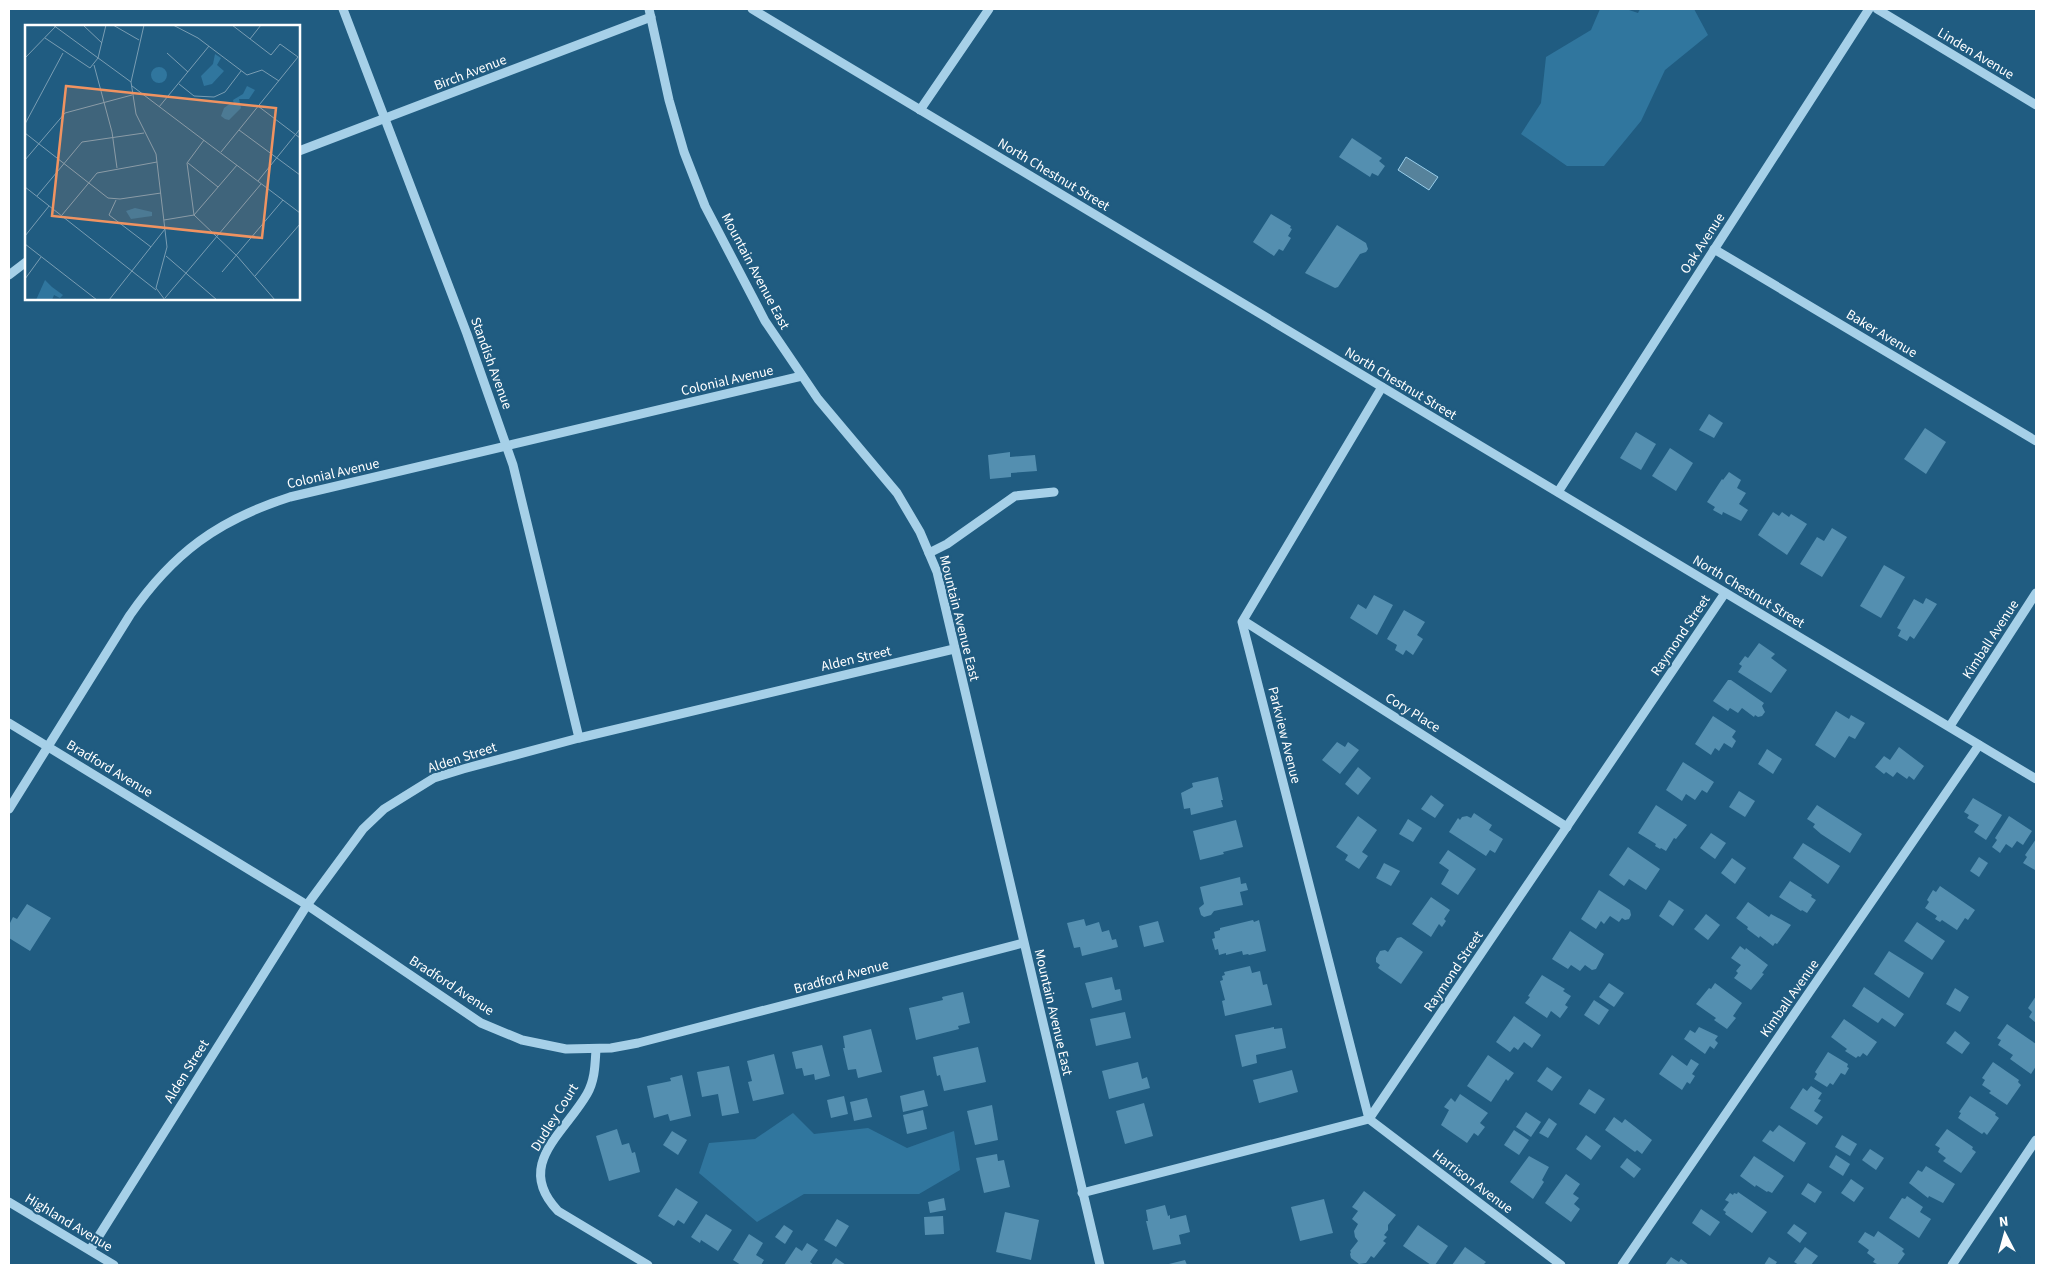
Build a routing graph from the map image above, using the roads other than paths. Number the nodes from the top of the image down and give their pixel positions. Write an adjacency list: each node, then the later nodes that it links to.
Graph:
1 (343, 9): 9 (street, Standish Avenue)
2 (752, 9): 8 (street, North Chestnut Street)
3 (989, 9): 8 (street)
4 (1869, 9): 11 (street, Oak Avenue)
5 (1877, 9): 7 (street, Linden Avenue)
6 (650, 13): 9 (street, Birch Avenue); 14 (street, Mountain Avenue East)
7 (2036, 105)
8 (920, 110): 15 (street, North Chestnut Street)
9 (386, 118): 10 (street, Birch Avenue); 17 (street, Standish Avenue)
10 (300, 151)
11 (1714, 249): 16 (street, Baker Avenue); 19 (street, Oak Avenue)
12 (25, 263): 13 (street)
13 (9, 275)
14 (802, 376): 17 (street, Colonial Avenue); 20 (street, Mountain Avenue East)
15 (1382, 388): 19 (street, North Chestnut Street); 23 (street)
16 (2036, 441)
17 (506, 446): 27 (street, Standish Avenue); 29 (street, Colonial Avenue)
18 (1054, 492): 20 (street)
19 (1558, 492): 21 (street, North Chestnut Street)
20 (929, 553): 24 (street, Mountain Avenue East)
21 (1725, 593): 26 (street, North Chestnut Street); 32 (street, Raymond Street)
22 (2036, 593): 26 (street, Kimball Avenue)
23 (1244, 621): 32 (street, Cory Place); 36 (street, Parkview Avenue)
24 (954, 649): 27 (street, Alden Street); 34 (street, Mountain Avenue East)
25 (9, 723): 29 (street, Bradford Avenue)
26 (1950, 726): 28 (street, North Chestnut Street)
27 (579, 738): 33 (street, Alden Street)
28 (1979, 745): 30 (street, North Chestnut Street); 45 (street, Kimball Avenue)
29 (48, 747): 31 (street, Colonial Avenue); 33 (street, Bradford Avenue)
30 (2036, 779)
31 (9, 809)
32 (1567, 827): 36 (street, Raymond Street)
33 (307, 905): 35 (street, Bradford Avenue); 40 (street, Alden Street)
34 (1023, 943): 35 (street, Bradford Avenue); 38 (street, Mountain Avenue East)
35 (596, 1049): 42 (street, Dudley Court)
36 (1369, 1119): 38 (street); 44 (street, Harrison Avenue)
37 (2036, 1140): 46 (street)
38 (1082, 1193): 43 (street, Mountain Avenue East)
39 (9, 1202): 40 (street, Highland Avenue)
40 (90, 1250): 41 (street, Highland Avenue)
41 (114, 1265)
42 (648, 1265)
43 (1100, 1265)
44 (1561, 1265)
45 (1622, 1265)
46 (1952, 1265)

